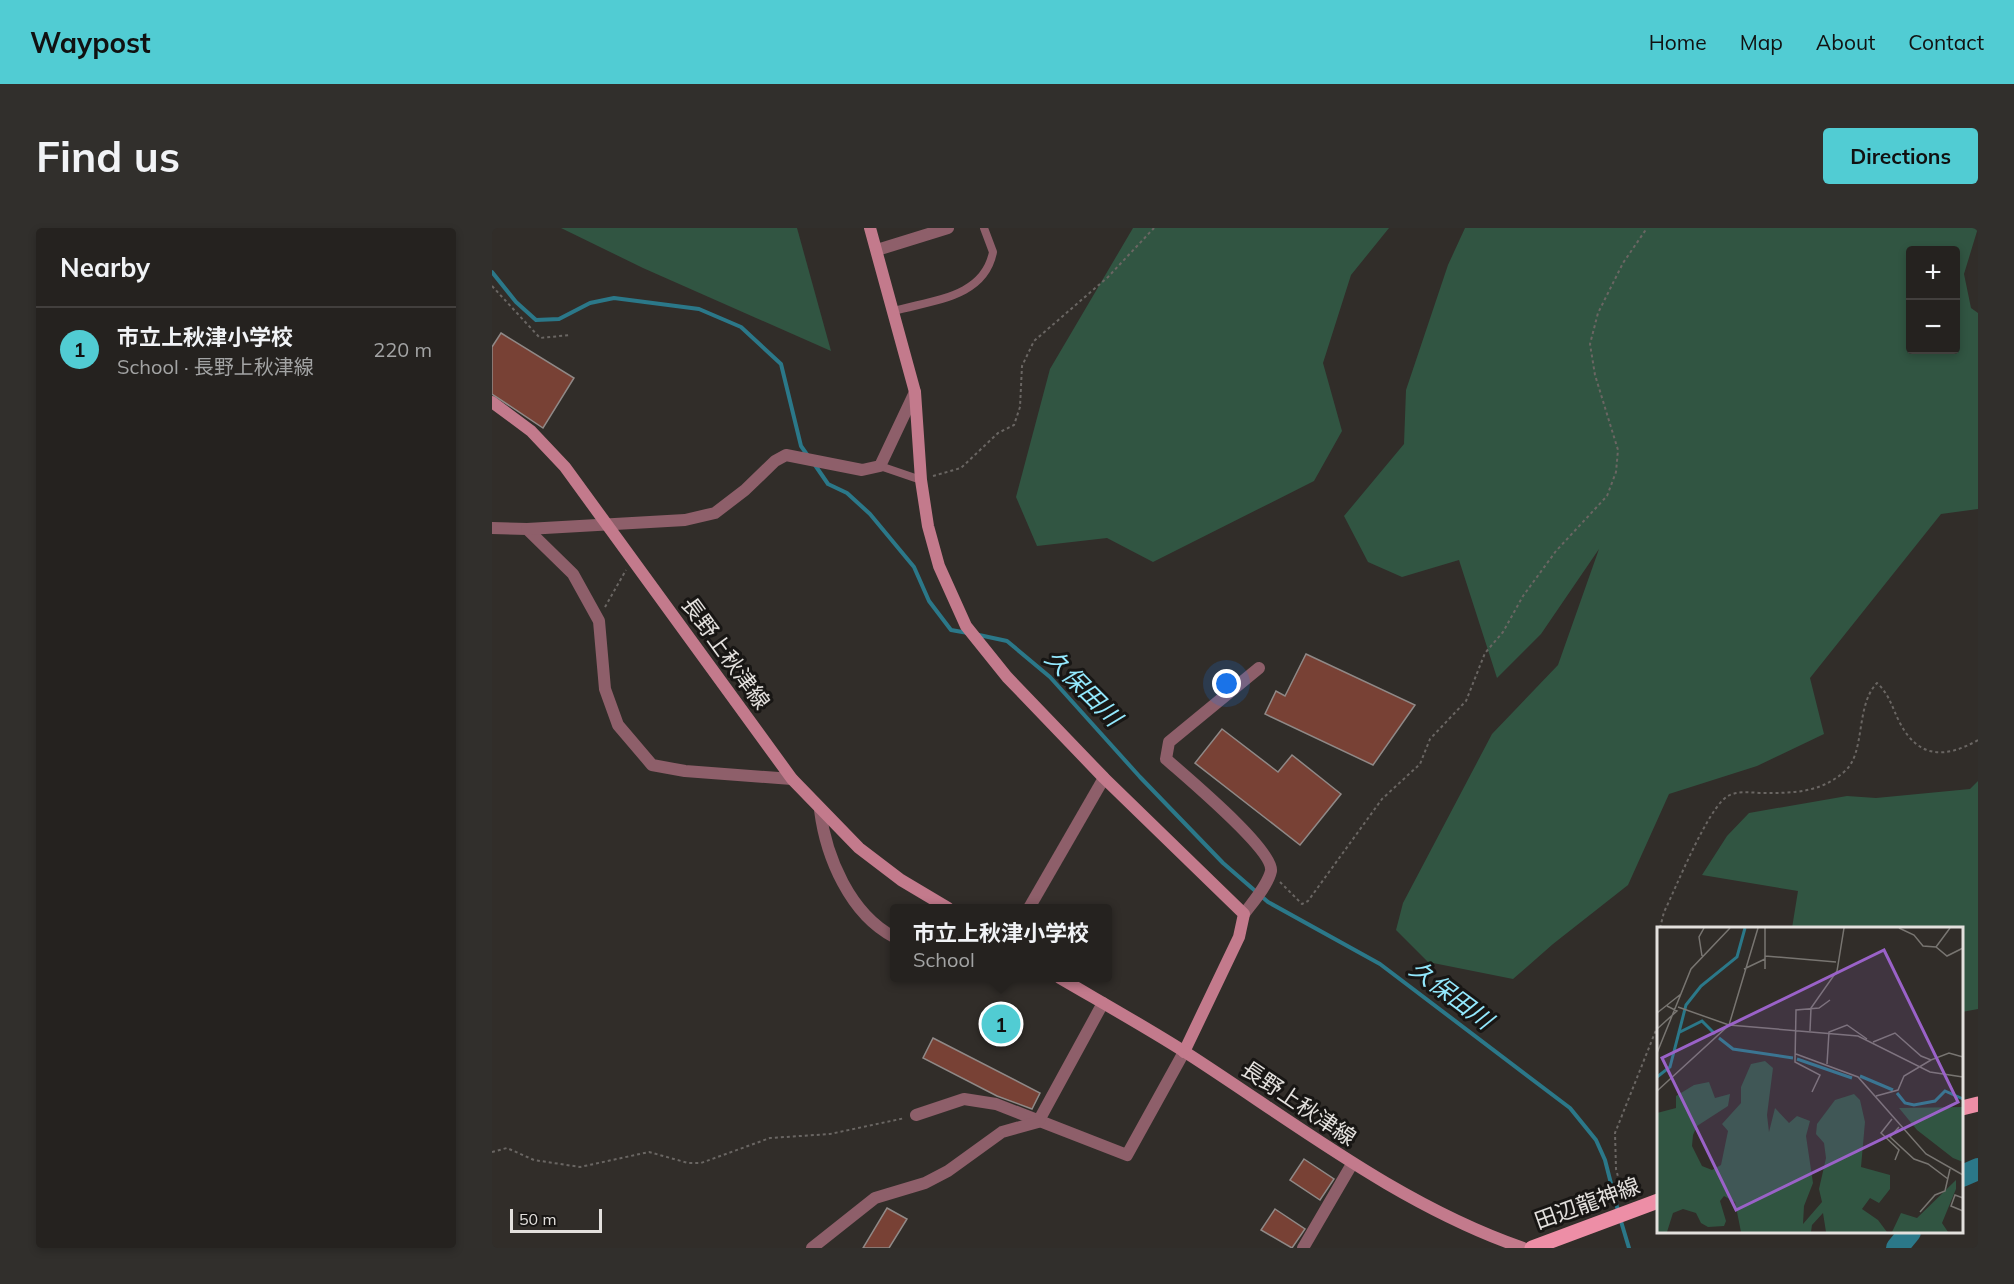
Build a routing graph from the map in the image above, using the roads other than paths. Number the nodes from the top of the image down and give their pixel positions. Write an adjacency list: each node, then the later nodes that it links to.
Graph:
1 (870, 228): 4 (main road)
2 (948, 228): 4 (street)
3 (984, 228): 5 (lane)
4 (877, 250): 5 (main road)
5 (894, 311): 6 (main road)
6 (915, 392): 8 (street); 9 (main road)
7 (492, 402): 10 (main road, 長野上秋津線)
8 (880, 466): 9 (lane); 10 (street)
9 (921, 480): 14 (main road)
10 (609, 524): 12 (street); 15 (main road, 長野上秋津線)
11 (492, 528): 12 (street)
12 (527, 529): 15 (street)
13 (1259, 668): 19 (street)
14 (1104, 778): 18 (street); 19 (main road)
15 (792, 779): 16 (main road, 長野上秋津線)
16 (820, 810): 17 (main road, 長野上秋津線); 20 (street)
17 (940, 904)
18 (1032, 904)
19 (1244, 914): 23 (main road)
20 (890, 934)
21 (1067, 982): 22 (main road, 長野上秋津線)
22 (1103, 1003): 23 (main road, 長野上秋津線); 27 (street)
23 (1185, 1052): 27 (street); 28 (main road, 長野上秋津線)
24 (1978, 1104): 25 (main road)
25 (1963, 1108)
26 (916, 1115): 27 (street)
27 (1038, 1122): 30 (street)
28 (1352, 1164): 31 (street); 32 (main road, 長野上秋津線)
29 (1657, 1202): 33 (main road, 田辺龍神線)
30 (812, 1248)
31 (1303, 1248)
32 (1523, 1248)
33 (1532, 1248)

